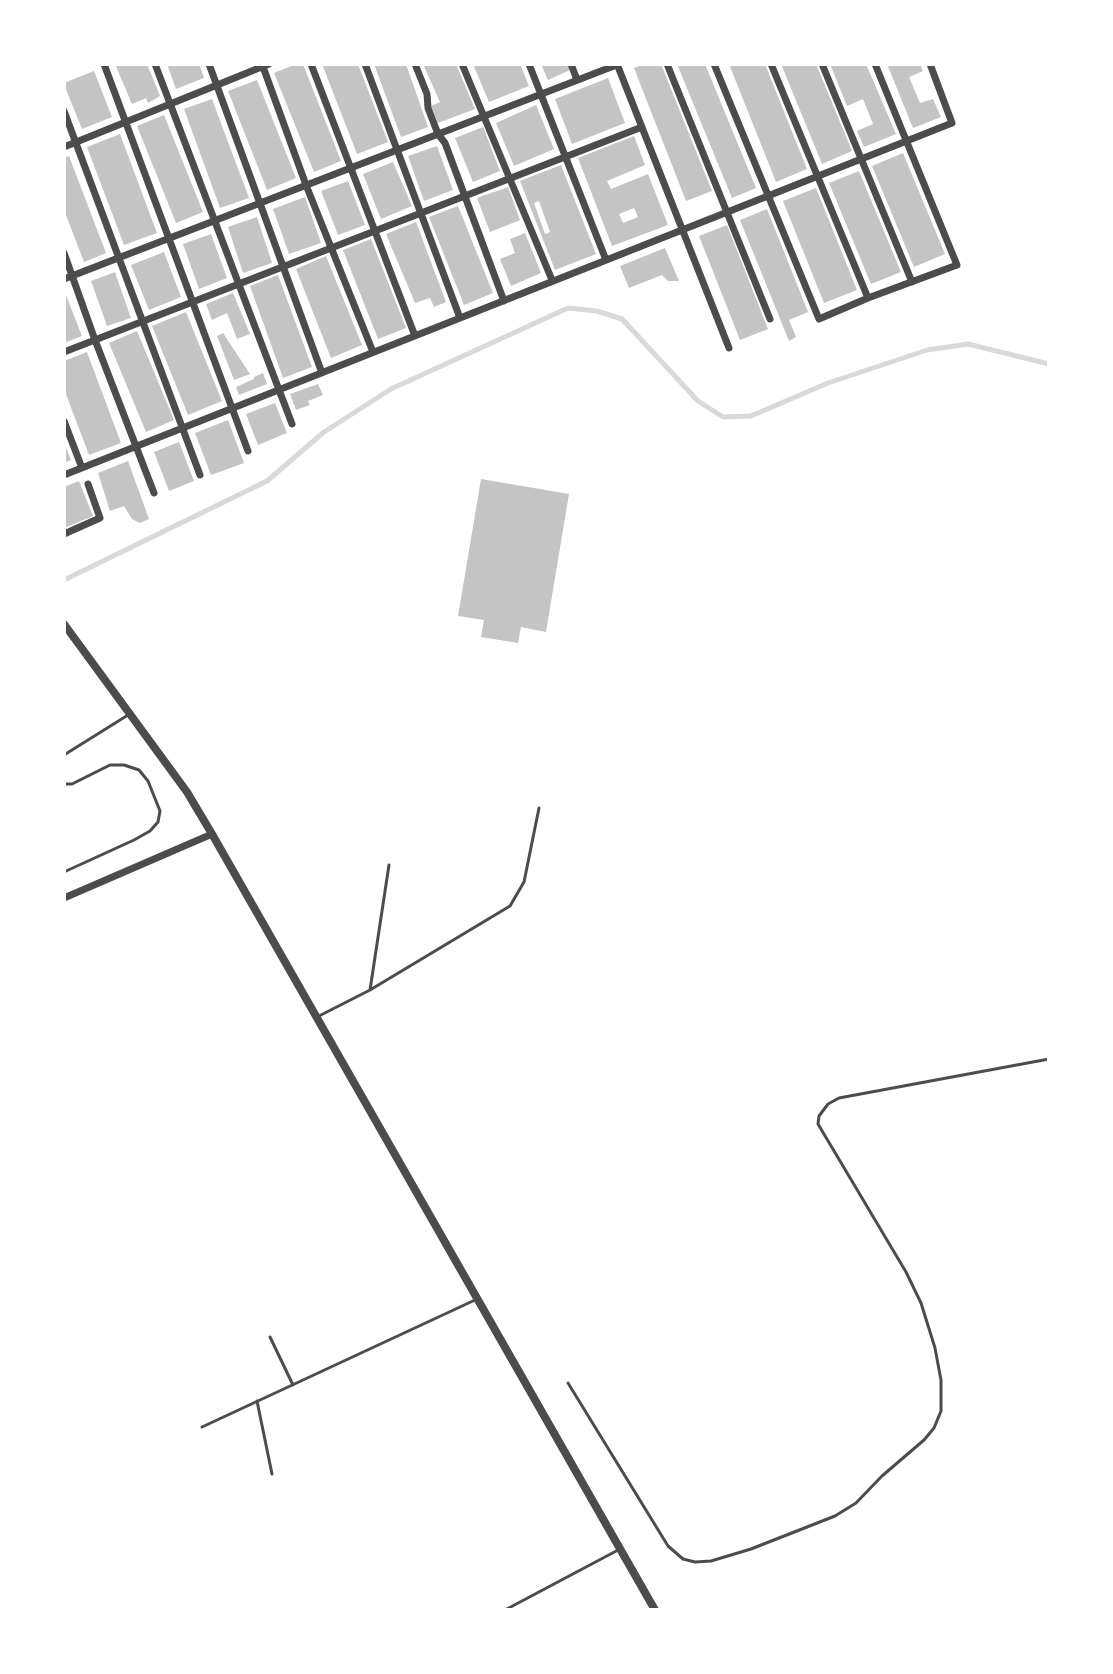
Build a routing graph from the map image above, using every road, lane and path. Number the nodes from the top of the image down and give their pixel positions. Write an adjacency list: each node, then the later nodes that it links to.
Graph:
1 (104, 64): 24 (street)
2 (155, 64): 21 (street)
3 (209, 64): 19 (street)
4 (311, 64): 33 (street)
5 (365, 64): 30 (street)
6 (415, 64): 26 (street)
7 (462, 64): 23 (street)
8 (529, 64): 20 (street)
9 (571, 64): 18 (street)
10 (618, 64): 18 (street); 25 (street)
11 (667, 64): 41 (street)
12 (714, 64): 38 (street)
13 (771, 64): 34 (street)
14 (822, 64): 32 (street)
15 (875, 64): 27 (street)
16 (930, 64): 27 (street)
17 (264, 65): 19 (street); 36 (street)
18 (577, 80): 20 (street)
19 (217, 85): 21 (street); 39 (street)
20 (541, 94): 23 (street); 31 (street)
21 (170, 104): 24 (street); 42 (street)
22 (64, 111): 28 (street)
23 (484, 116): 26 (street); 35 (street)
24 (126, 122): 28 (street); 45 (street)
25 (642, 127): 31 (street); 44 (street)
26 (438, 134): 30 (street); 37 (street)
27 (907, 141): 32 (street); 54 (street)
28 (76, 142): 29 (street); 48 (street)
29 (64, 147)
30 (397, 150): 33 (street); 40 (street)
31 (565, 157): 35 (street); 49 (street)
32 (861, 159): 34 (street); 54 (street)
33 (351, 166): 36 (street); 43 (street)
34 (817, 177): 38 (street); 56 (street)
35 (509, 178): 37 (street); 53 (street)
36 (306, 185): 39 (street); 46 (street)
37 (464, 196): 40 (street); 57 (street)
38 (768, 196): 41 (street); 56 (street)
39 (258, 203): 42 (street); 50 (street)
40 (420, 213): 43 (street); 59 (street)
41 (726, 213): 44 (street); 60 (street)
42 (213, 220): 45 (street); 55 (street)
43 (375, 230): 46 (street); 62 (street)
44 (683, 230): 49 (street); 64 (street)
45 (169, 237): 48 (street); 58 (street)
46 (331, 247): 50 (street); 66 (street)
47 (64, 253): 51 (street)
48 (118, 258): 51 (street); 61 (street)
49 (606, 260): 53 (street)
50 (283, 266): 55 (street); 67 (street)
51 (73, 275): 52 (street); 63 (street)
52 (64, 279)
53 (552, 280): 57 (street)
54 (912, 282): 56 (street)
55 (239, 283): 58 (street); 68 (street)
56 (868, 298)
57 (504, 301): 59 (street)
58 (191, 303): 61 (street); 69 (street)
59 (460, 318): 62 (street)
60 (770, 319)
61 (142, 321): 63 (street); 72 (street)
62 (415, 336): 66 (street)
63 (95, 340): 65 (street); 73 (street)
64 (729, 348)
65 (64, 352)
66 (373, 352): 67 (street)
67 (322, 373): 68 (street)
68 (279, 390): 69 (street); 71 (street)
69 (232, 409): 72 (street); 74 (street)
70 (64, 421): 75 (street)
71 (292, 424)
72 (182, 429): 73 (street); 77 (street)
73 (136, 446): 75 (street); 79 (street)
74 (248, 451)
75 (82, 468): 76 (street)
76 (64, 475)
77 (200, 475)
78 (88, 484): 80 (street)
79 (154, 493)
80 (64, 534)
81 (64, 624): 82 (street)
82 (131, 713): 83 (lane); 86 (street)
83 (64, 755)
84 (64, 784): 88 (lane)
85 (539, 808): 90 (lane)
86 (212, 834): 89 (street); 91 (street)
87 (389, 865): 90 (lane)
88 (64, 872)
89 (64, 898)
90 (370, 990): 91 (lane)
91 (317, 1017): 93 (street)
92 (1049, 1059): 95 (lane)
93 (479, 1298): 96 (lane); 100 (street)
94 (270, 1337): 96 (lane)
95 (568, 1383)
96 (293, 1385): 97 (lane)
97 (257, 1401): 98 (lane); 99 (lane)
98 (202, 1427)
99 (272, 1474)
100 (620, 1549): 101 (lane); 102 (street)
101 (505, 1610)
102 (655, 1610)

